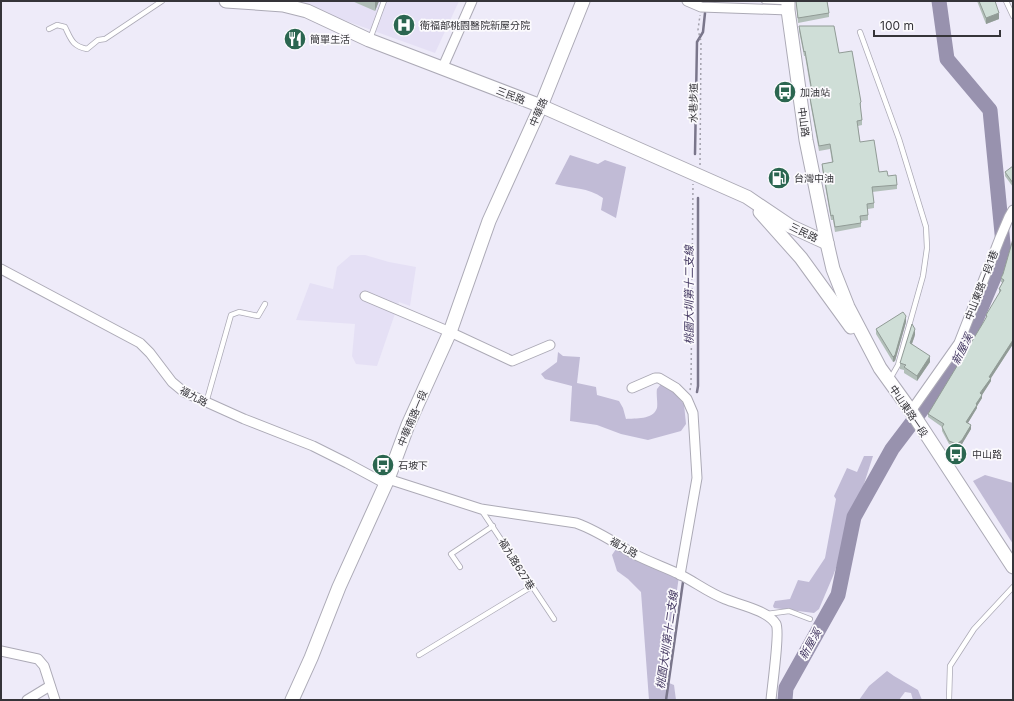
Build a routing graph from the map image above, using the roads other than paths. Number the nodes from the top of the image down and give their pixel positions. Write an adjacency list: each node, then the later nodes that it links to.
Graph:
1 (162, 1): 12 (lane)
2 (226, 1): 9 (main road, 三民路)
3 (384, 1): 14 (lane)
4 (472, 1): 15 (street)
5 (583, 1): 16 (main road, 中華路)
6 (687, 1): 10 (street)
7 (764, 1): 10 (lane)
8 (1006, 1): 11 (lane)
9 (284, 3): 14 (main road, 三民路)
10 (788, 4): 20 (main road, 中山路)
11 (1013, 16)
12 (49, 29)
13 (860, 32): 27 (lane)
14 (370, 40): 15 (main road, 三民路)
15 (442, 69): 16 (main road, 三民路)
16 (541, 106): 17 (main road, 三民路); 19 (main road, 中華路)
17 (747, 198): 20 (main road, 三民路); 26 (main road)
18 (1011, 216): 30 (street, 中山東路一段1巷)
19 (489, 221): 24 (main road, 中華南路一段)
20 (827, 243): 26 (main road, 中山東路一段)
21 (1, 269): 29 (street, 福九路)
22 (366, 296): 24 (street)
23 (265, 304): 29 (lane)
24 (450, 332): 25 (street); 31 (main road, 中華南路一段)
25 (550, 344)
26 (880, 368): 27 (main road, 中山東路一段)
27 (889, 380): 30 (main road, 中山東路一段)
28 (632, 388): 38 (street)
29 (206, 403): 31 (street, 福九路)
30 (911, 411): 34 (main road, 中山東路一段)
31 (387, 481): 32 (street, 福九路); 49 (main road, 中華南路一段)
32 (481, 509): 33 (lane, 福九路627巷); 38 (street, 福九路)
33 (494, 526): 36 (lane); 39 (lane, 福九路627巷)
34 (1001, 549): 35 (street); 37 (main road, 中山東路一段)
35 (1013, 554)
36 (460, 567)
37 (1013, 567)
38 (680, 575): 41 (street, 福九路)
39 (531, 587): 42 (lane, 福九路627巷); 45 (lane)
40 (1013, 587): 51 (lane)
41 (764, 614): 43 (lane); 50 (street, 福九路)
42 (554, 619)
43 (810, 619)
44 (1, 651): 46 (street)
45 (419, 655)
46 (50, 686): 47 (street); 48 (street)
47 (28, 700)
48 (55, 700)
49 (292, 700)
50 (771, 700)
51 (949, 700)

